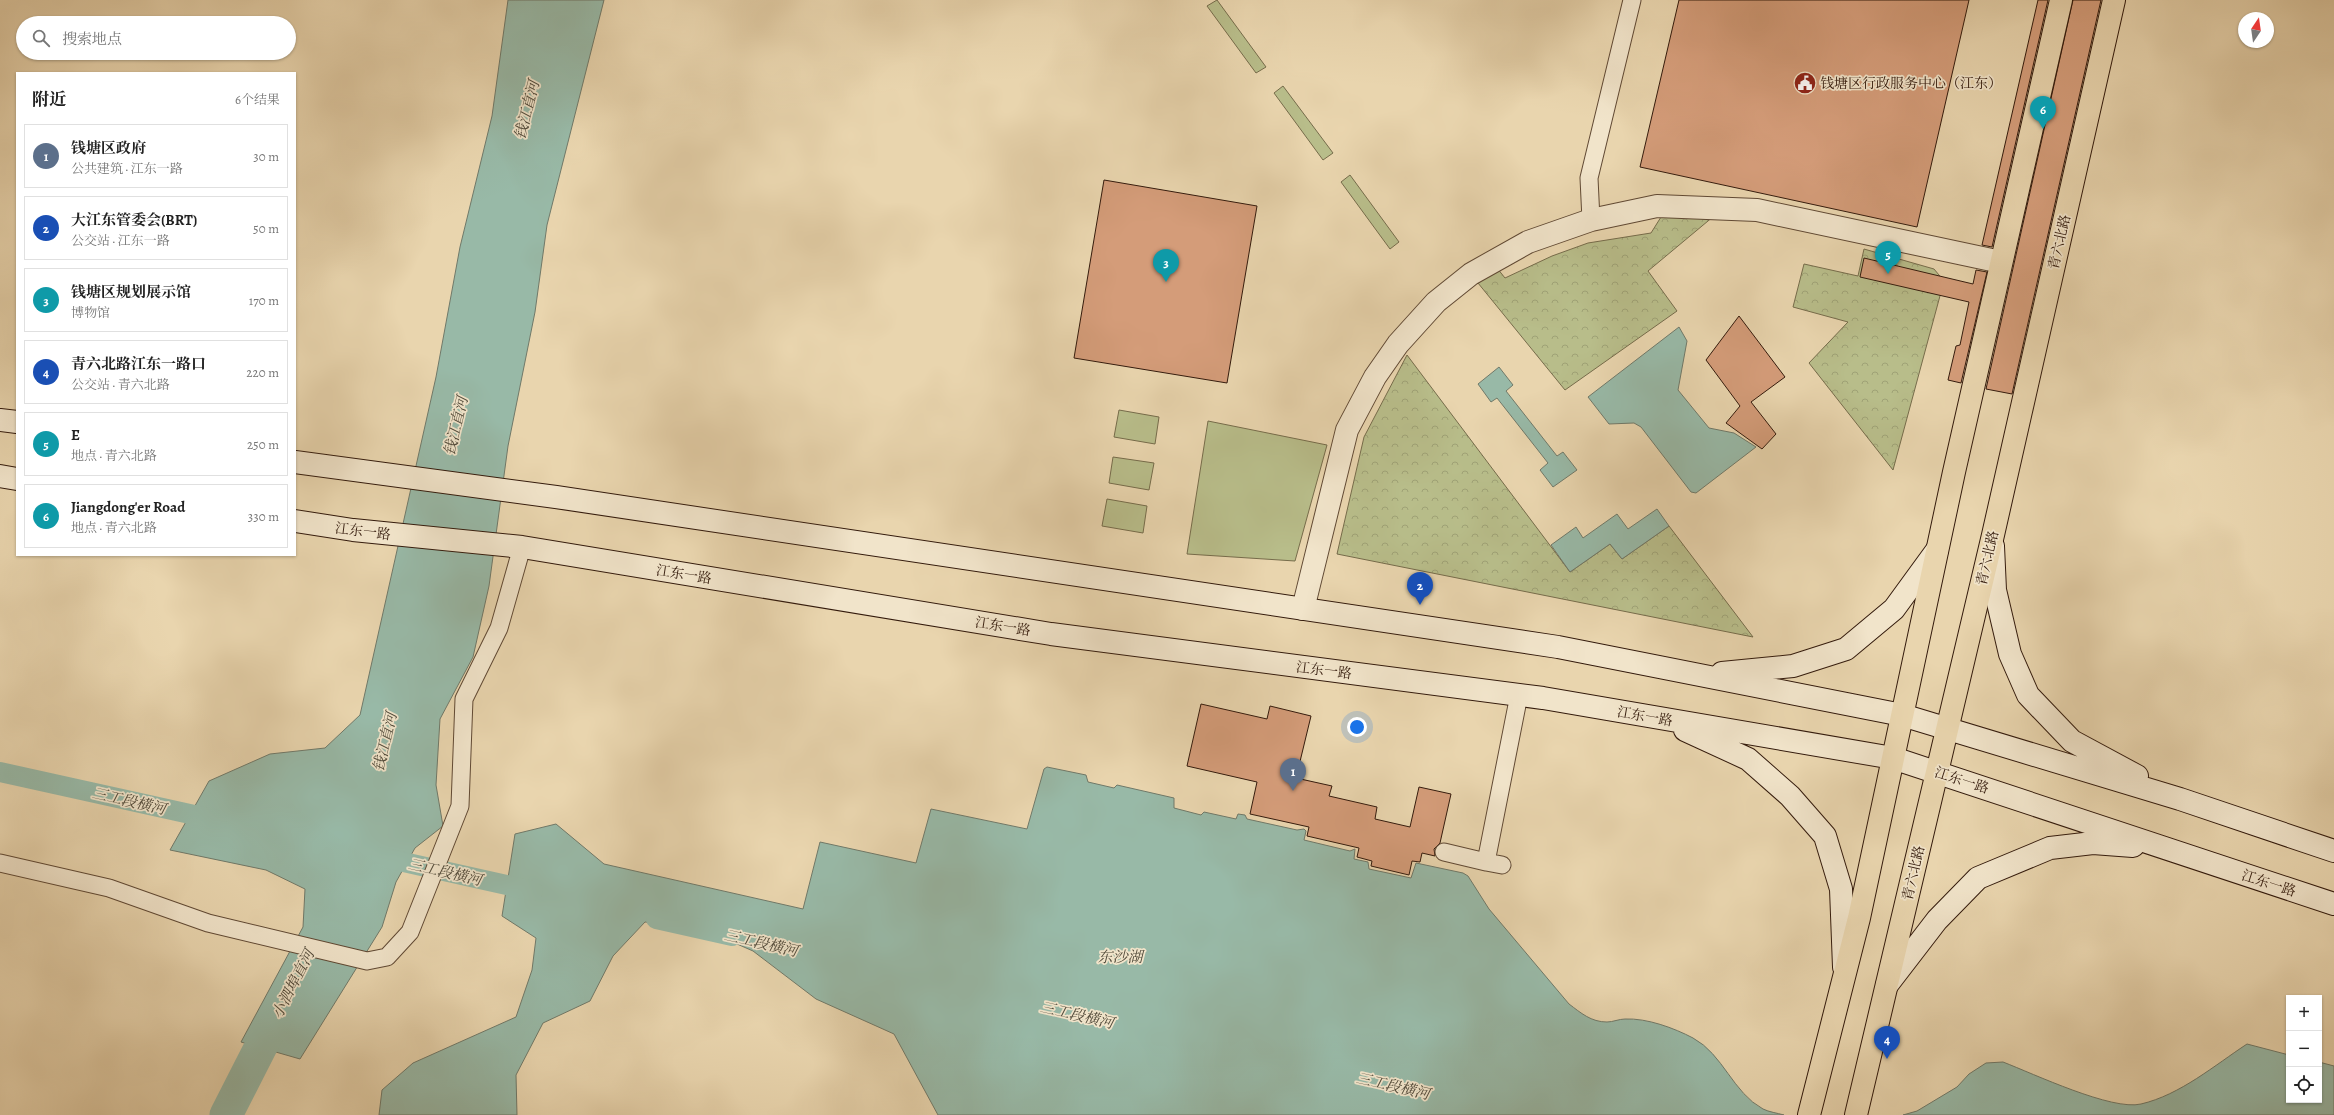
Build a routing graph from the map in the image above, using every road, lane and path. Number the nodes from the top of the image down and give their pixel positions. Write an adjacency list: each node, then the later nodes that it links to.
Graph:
1 (1632, 0): 4 (street)
2 (2061, 0): 5 (main road)
3 (2114, 0): 12 (main road, 青六北路)
4 (1591, 220): 5 (main road); 15 (main road)
5 (2002, 262): 14 (main road)
6 (0, 420): 7 (main road)
7 (16, 422)
8 (296, 462): 15 (main road)
9 (0, 476): 10 (main road)
10 (16, 478)
11 (296, 521): 13 (main road, 江东一路)
12 (1993, 535): 20 (main road, 青六北路); 23 (main road)
13 (522, 547): 17 (main road, 江东一路); 27 (street)
14 (1937, 550): 16 (main road); 18 (main road)
15 (1302, 609): 16 (main road)
16 (1698, 675): 18 (main road)
17 (1519, 695): 19 (main road, 江东一路); 26 (street)
18 (1902, 715): 20 (main road); 21 (main road)
19 (1660, 718): 21 (main road, 江东一路); 29 (main road)
20 (1948, 727): 22 (main road, 青六北路); 23 (main road)
21 (1893, 758): 22 (main road, 江东一路); 29 (main road)
22 (1937, 772): 24 (main road, 江东一路); 30 (main road, 青六北路)
23 (2180, 799): 25 (main road)
24 (2162, 847): 28 (main road, 江东一路); 30 (main road)
25 (2334, 851)
26 (1444, 852)
27 (0, 863)
28 (2334, 904)
29 (1844, 977): 31 (main road)
30 (1887, 985): 32 (main road, 青六北路)
31 (1809, 1114)
32 (1856, 1115)

